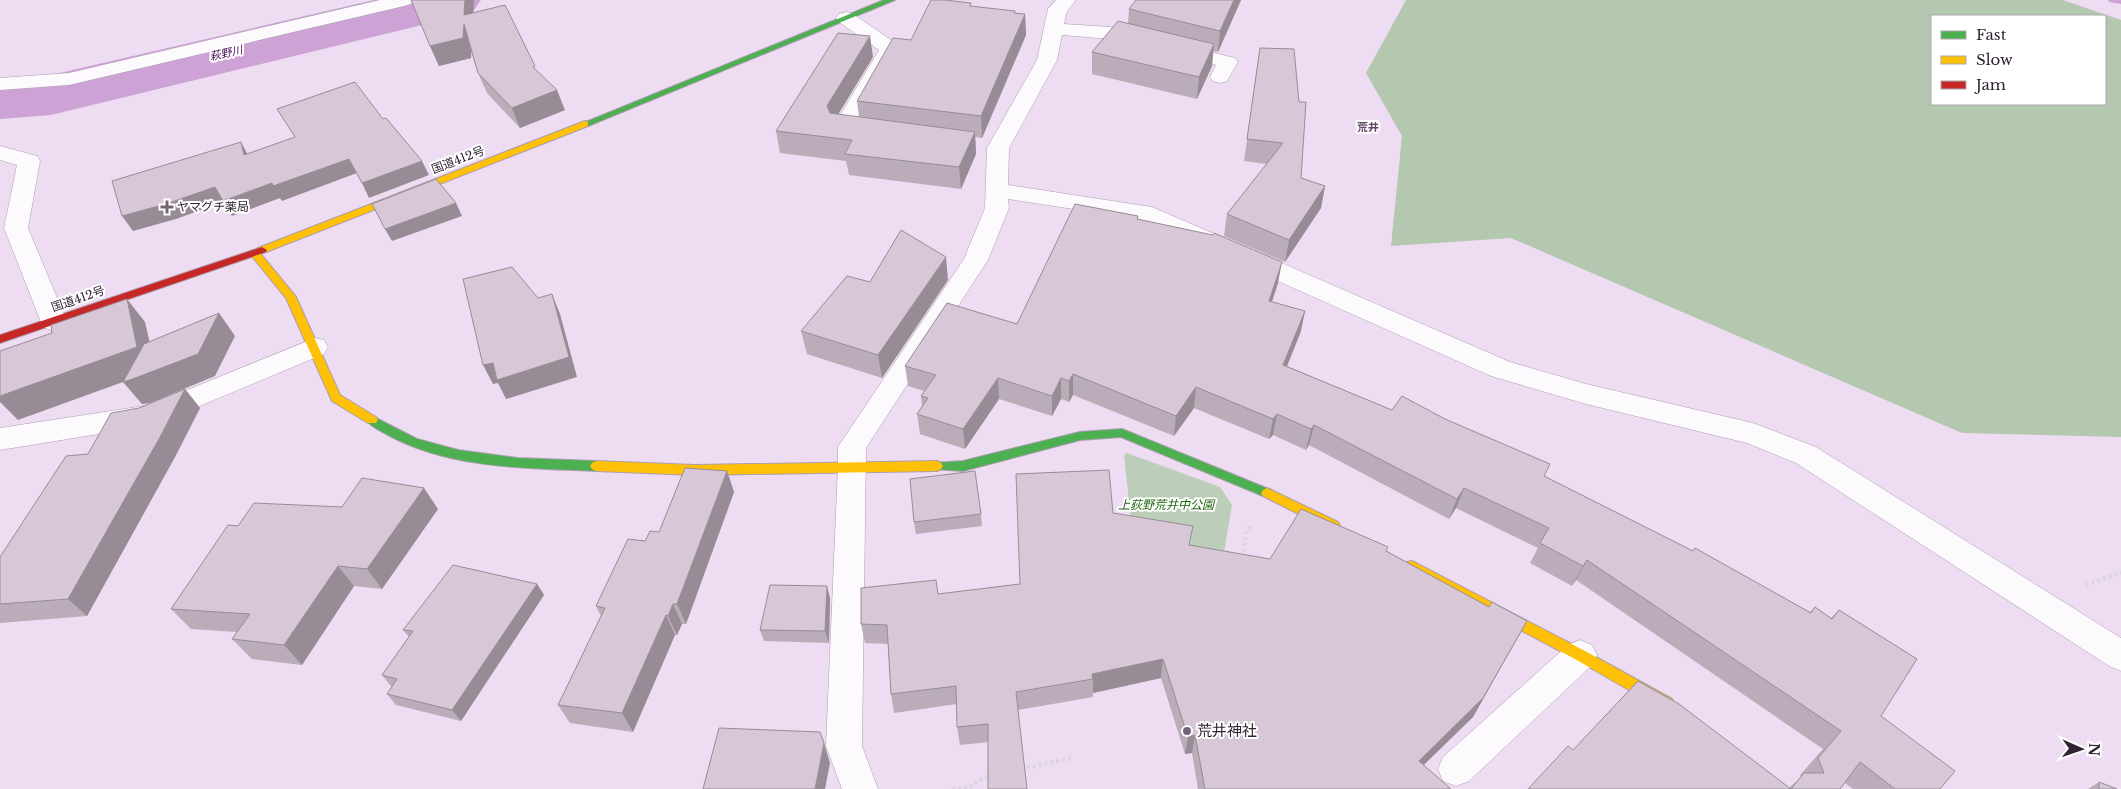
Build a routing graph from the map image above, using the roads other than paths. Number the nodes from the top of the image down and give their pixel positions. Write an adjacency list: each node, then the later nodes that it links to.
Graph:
1 (404, 0): 7 (street)
2 (891, 0): 4 (main road, 国道412号)
3 (1067, 0): 5 (street)
4 (846, 18): 8 (street); 11 (main road, 国道412号)
5 (1054, 29): 6 (street); 10 (street)
6 (1229, 63)
7 (0, 84)
8 (882, 133)
9 (0, 153): 12 (street)
10 (996, 190): 16 (street); 20 (street)
11 (255, 253): 12 (main road, 国道412号); 14 (main road)
12 (54, 322): 13 (main road, 国道412号)
13 (0, 339)
14 (315, 348): 15 (street); 16 (main road)
15 (0, 439)
16 (853, 466): 17 (main road); 23 (street)
17 (1344, 531)
18 (1401, 560): 19 (main road)
19 (1580, 655): 21 (main road); 22 (street)
20 (2121, 656)
21 (1674, 708)
22 (1456, 769)
23 (860, 789)

